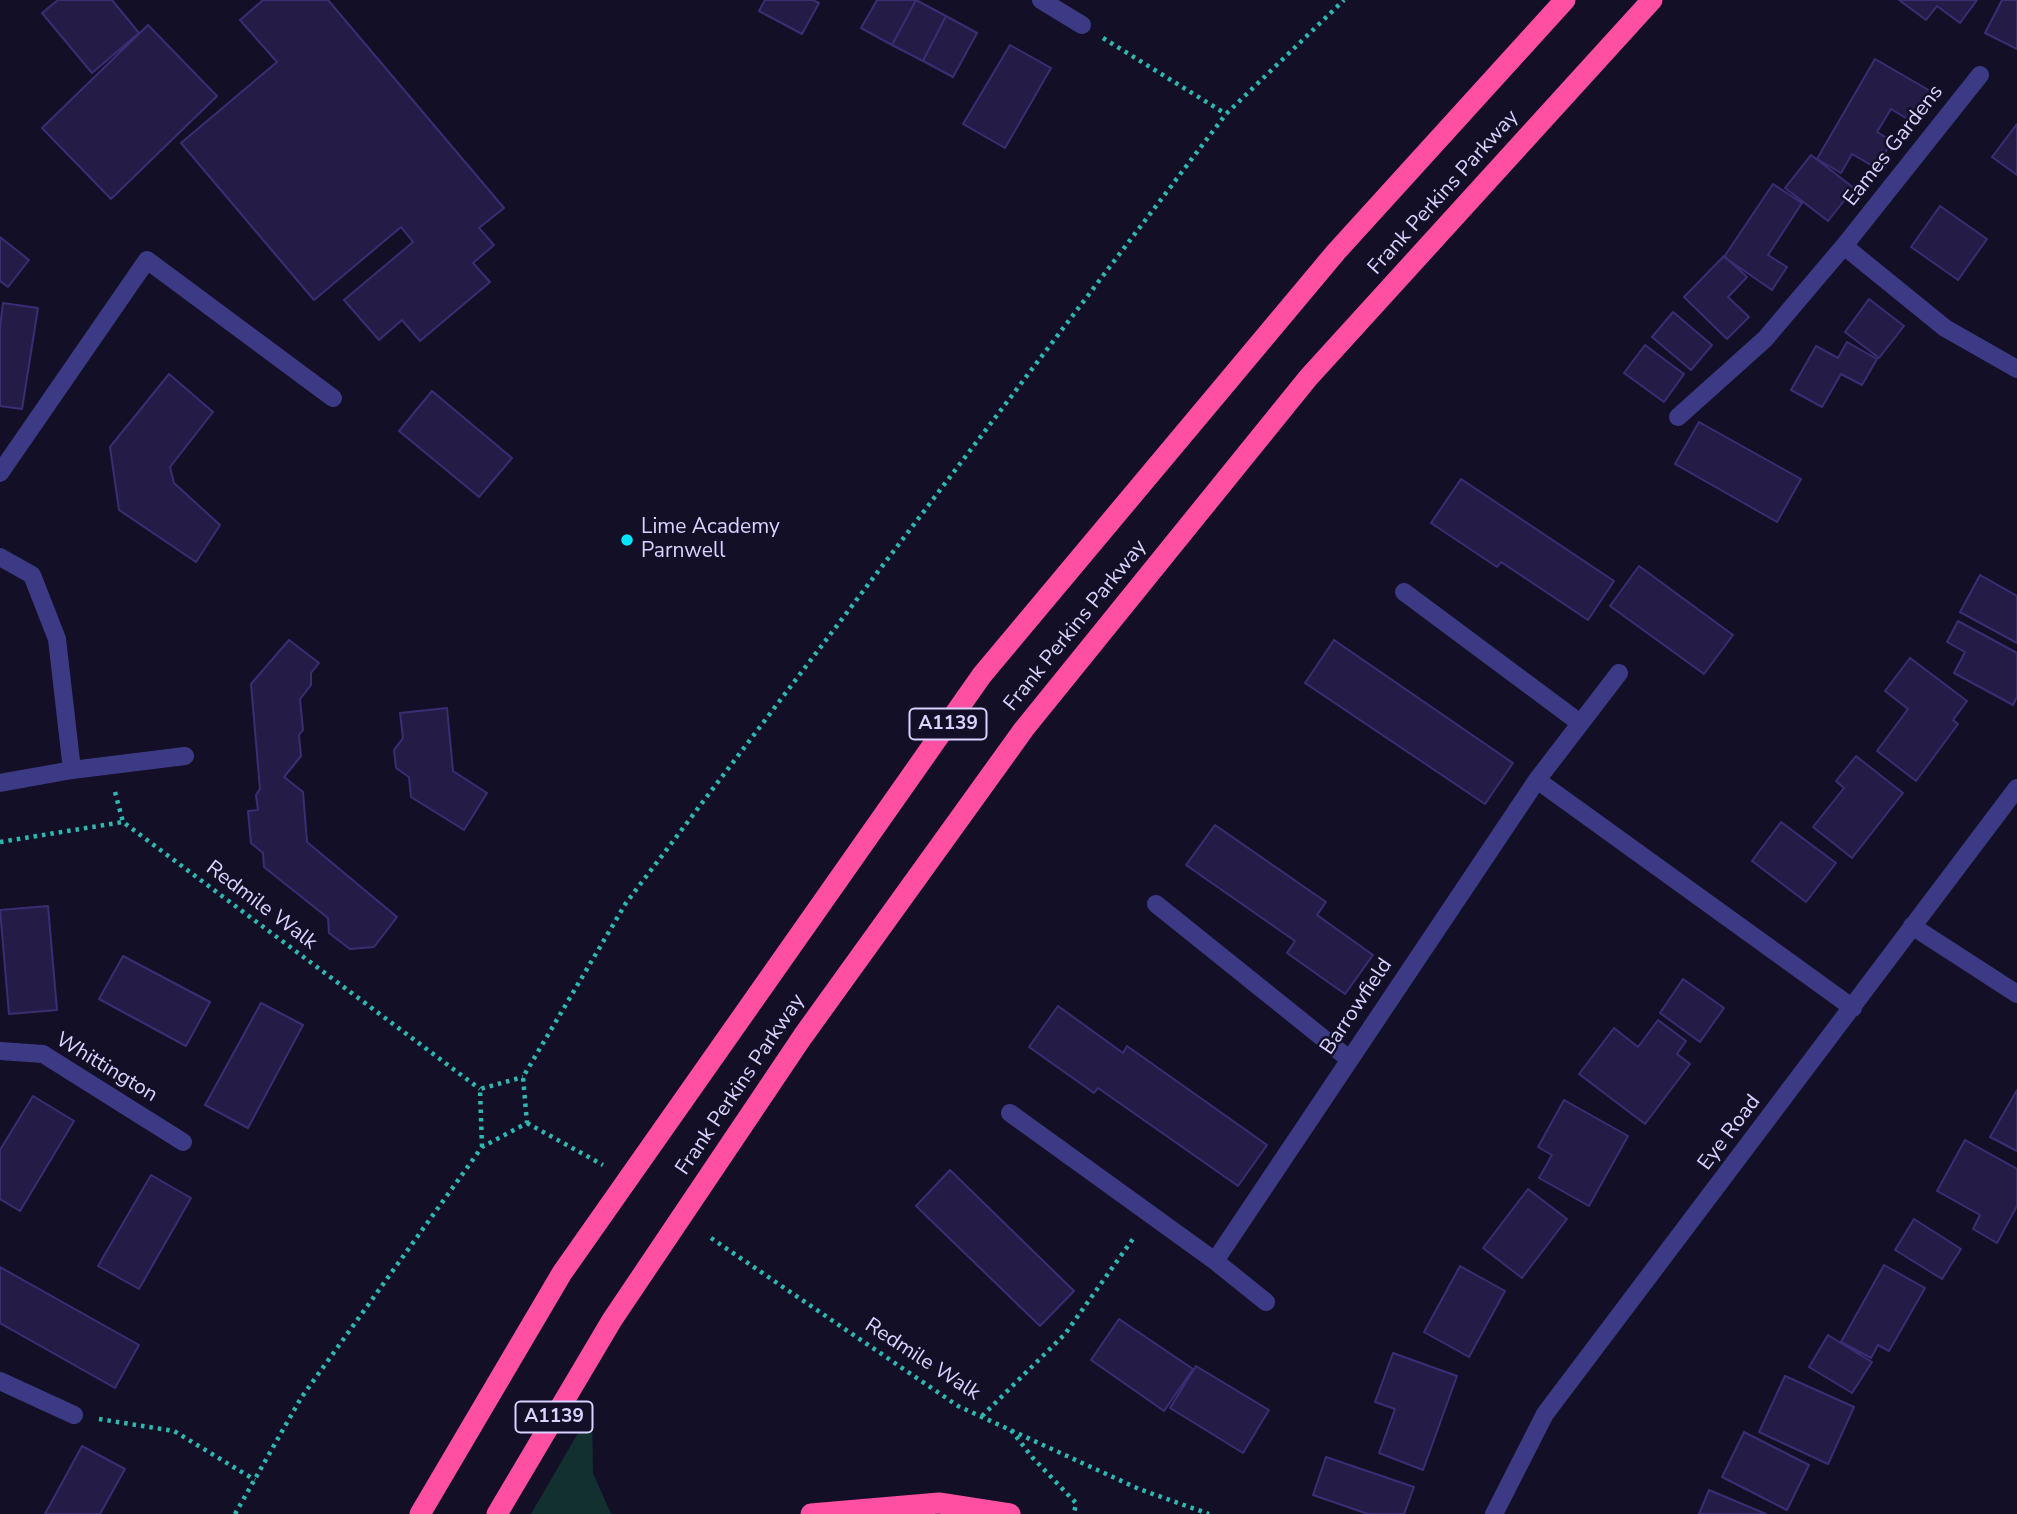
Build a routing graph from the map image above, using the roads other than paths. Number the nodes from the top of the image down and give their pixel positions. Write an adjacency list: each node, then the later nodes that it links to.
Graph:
1 (1041, 0): 4 (street)
2 (1565, 0): 32 (highway, Frank Perkins Parkway / A1139)
3 (1652, 0): 33 (highway, Frank Perkins Parkway / A1139)
4 (1082, 25)
5 (1980, 75): 6 (street, Eames Gardens)
6 (1844, 246): 7 (street); 9 (street, Eames Gardens)
7 (2017, 369)
8 (333, 398): 10 (street)
9 (1678, 417)
10 (0, 473)
11 (0, 557): 16 (street)
12 (1404, 592): 14 (street)
13 (1619, 673): 14 (street, Barrowfield)
14 (1580, 723): 17 (street, Barrowfield)
15 (185, 757): 16 (street)
16 (72, 770): 18 (street)
17 (1537, 780): 23 (street); 25 (street, Barrowfield)
18 (0, 783)
19 (2017, 788): 21 (street, Eye Road)
20 (1156, 904): 25 (street)
21 (1912, 926): 22 (street); 23 (street, Eye Road)
22 (2017, 994)
23 (1853, 1008): 36 (street, Eye Road)
24 (0, 1051): 27 (street, Whittington)
25 (1349, 1059): 28 (street, Barrowfield)
26 (1010, 1113): 28 (street)
27 (183, 1142)
28 (1215, 1261): 29 (street)
29 (1266, 1302)
30 (0, 1381): 31 (street)
31 (74, 1415)
32 (420, 1514)
33 (496, 1514)
34 (811, 1514): 35 (highway)
35 (1010, 1514)
36 (1494, 1514)

